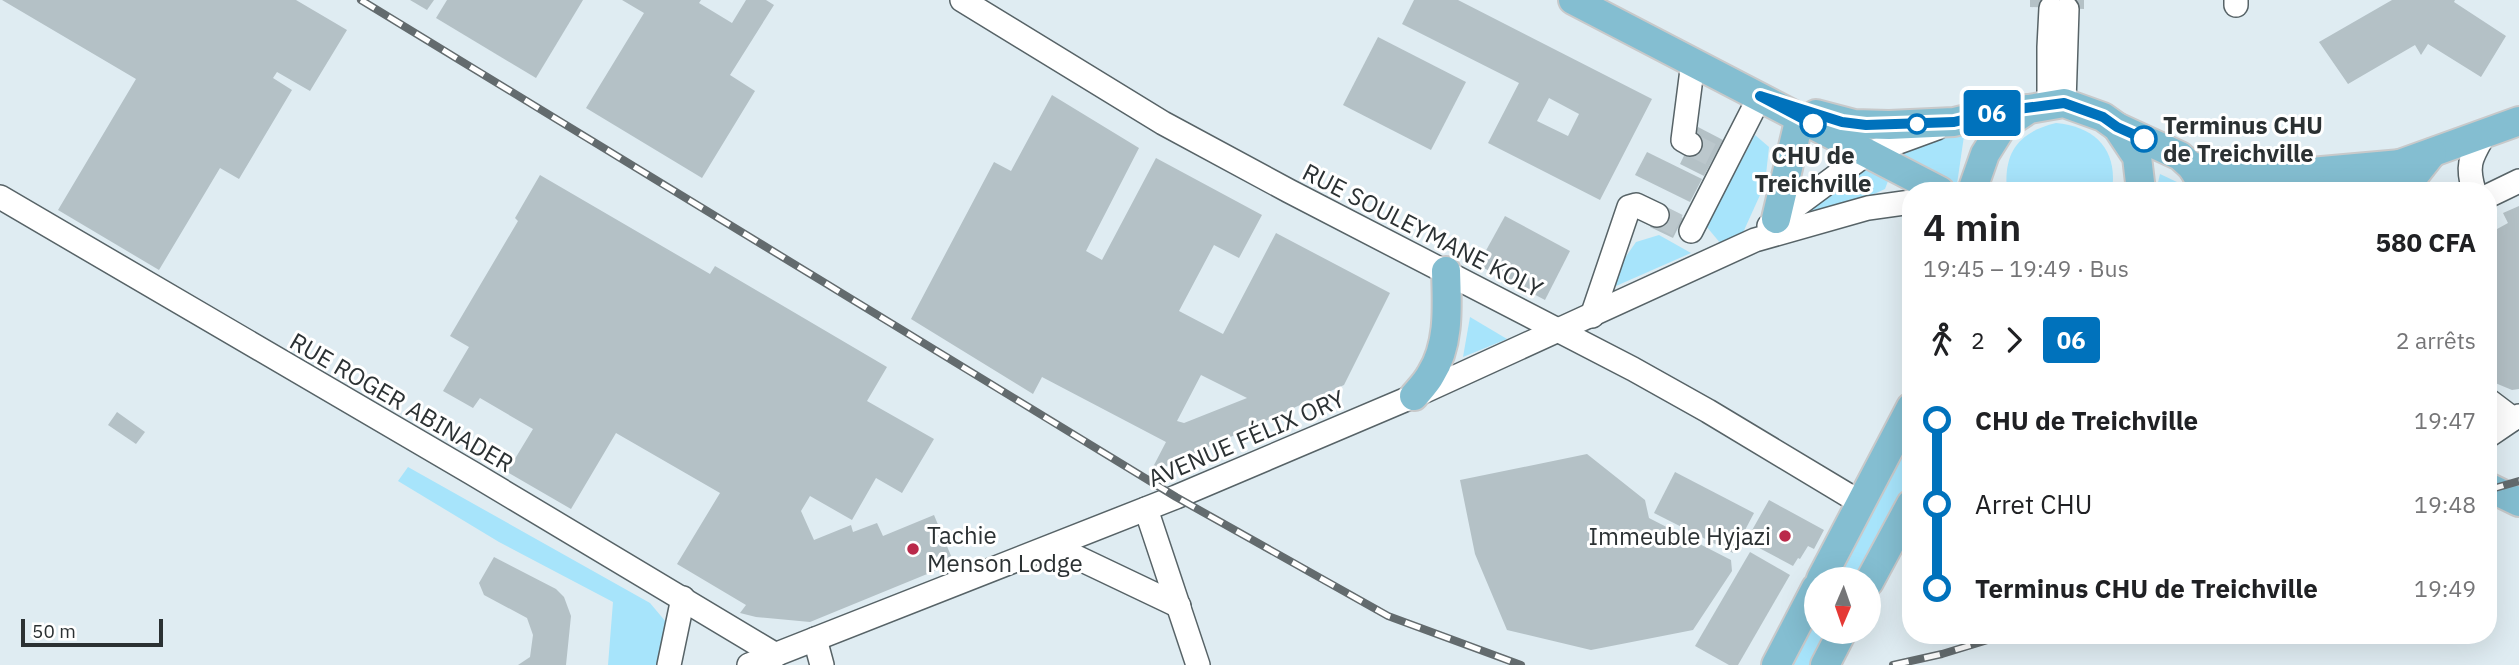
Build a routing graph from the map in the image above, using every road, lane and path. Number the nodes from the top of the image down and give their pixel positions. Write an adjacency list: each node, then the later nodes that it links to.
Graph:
1 (962, 0): 29 (street, RUE SOULEYMANE KOLY)
2 (1573, 0): 4 (main road)
3 (2059, 8): 6 (street)
4 (1693, 62): 5 (main road); 12 (street)
5 (1760, 96): 7 (main road); 9 (main road); 28 (street)
6 (2047, 106): 9 (main road); 10 (main road); 18 (main road)
7 (1800, 117): 13 (main road); 26 (main road)
8 (2519, 121): 11 (main road)
9 (1954, 122): 13 (street, AVENUE FÉLIX ORY)
10 (2117, 127): 15 (main road); 19 (main road)
11 (2484, 135): 14 (main road); 21 (street)
12 (1690, 144)
13 (1866, 154): 17 (main road); 26 (street, AVENUE FÉLIX ORY)
14 (2401, 177): 15 (main road); 20 (main road)
15 (2199, 179)
16 (2519, 181): 22 (street)
17 (1922, 182)
18 (1975, 182)
19 (2140, 182)
20 (2374, 182)
21 (2471, 182)
22 (2497, 192)
23 (0, 197): 45 (street, RUE ROGER ABINADER)
24 (1902, 203): 27 (street, AVENUE FÉLIX ORY)
25 (1657, 215): 30 (street)
26 (1776, 219): 27 (street, AVENUE FÉLIX ORY)
27 (1755, 240): 28 (street, AVENUE FÉLIX ORY)
28 (1706, 263): 30 (street, AVENUE FÉLIX ORY)
29 (1446, 271): 31 (street, RUE SOULEYMANE KOLY); 32 (main road)
30 (1592, 316): 31 (street, AVENUE FÉLIX ORY)
31 (1560, 330): 32 (street, AVENUE FÉLIX ORY); 39 (street, RUE SOULEYMANE KOLY)
32 (1414, 396): 40 (street, AVENUE FÉLIX ORY)
33 (2497, 406): 34 (street)
34 (2516, 418): 36 (street)
35 (1902, 424): 39 (main road)
36 (2497, 430)
37 (2497, 491): 38 (main road)
38 (2519, 502)
39 (1861, 503): 43 (main road)
40 (1146, 509): 42 (street, AVENUE FÉLIX ORY); 46 (street)
41 (1902, 522): 44 (main road)
42 (1053, 546): 46 (street); 48 (street, AVENUE FÉLIX ORY)
43 (1827, 567)
44 (1877, 567)
45 (683, 598): 50 (street, RUE ROGER ABINADER); 51 (street)
46 (1179, 606): 54 (street)
47 (1804, 611): 55 (main road)
48 (815, 639): 50 (street, AVENUE FÉLIX ORY); 53 (street)
49 (1836, 644): 56 (main road)
50 (776, 655): 52 (street, AVENUE FÉLIX ORY)
51 (669, 665)
52 (749, 665)
53 (822, 665)
54 (1198, 665)
55 (1776, 665)
56 (1825, 665)

